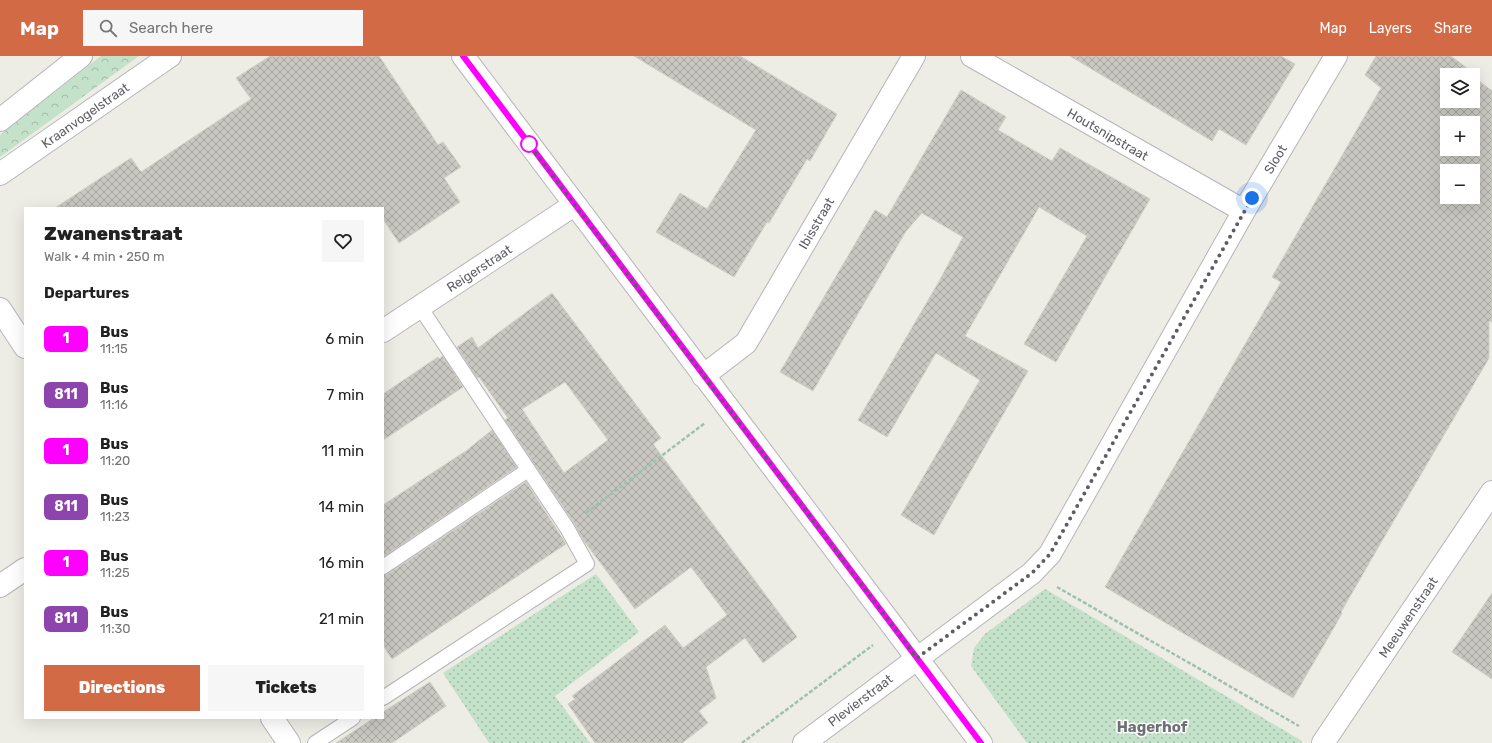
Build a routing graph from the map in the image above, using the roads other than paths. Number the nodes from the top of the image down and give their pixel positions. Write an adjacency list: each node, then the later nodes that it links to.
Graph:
1 (82, 56): 7 (street)
2 (170, 56): 8 (street, Kraanvogelstraat)
3 (463, 56): 9 (street)
4 (914, 56): 15 (street, Ibisstraat)
5 (972, 56): 10 (street, Houtsnipstraat)
6 (1336, 56): 10 (street, Sloot)
7 (0, 120)
8 (0, 174)
9 (574, 205): 11 (street, Reigerstraat); 15 (street)
10 (1244, 211): 21 (street, Sloot)
11 (420, 307): 13 (street, Reigerstraat); 16 (lane)
12 (0, 309): 14 (street)
13 (384, 330)
14 (24, 345)
15 (703, 376): 21 (street)
16 (528, 470): 18 (lane); 22 (lane)
17 (1492, 492): 25 (street, Meeuwenstraat)
18 (384, 566)
19 (24, 570): 20 (street)
20 (0, 586)
21 (917, 658): 28 (street, Plevierstraat); 29 (street)
22 (384, 697)
23 (273, 719): 26 (street)
24 (351, 719): 27 (lane)
25 (1324, 742)
26 (288, 743)
27 (315, 743)
28 (804, 743)
29 (981, 743)

